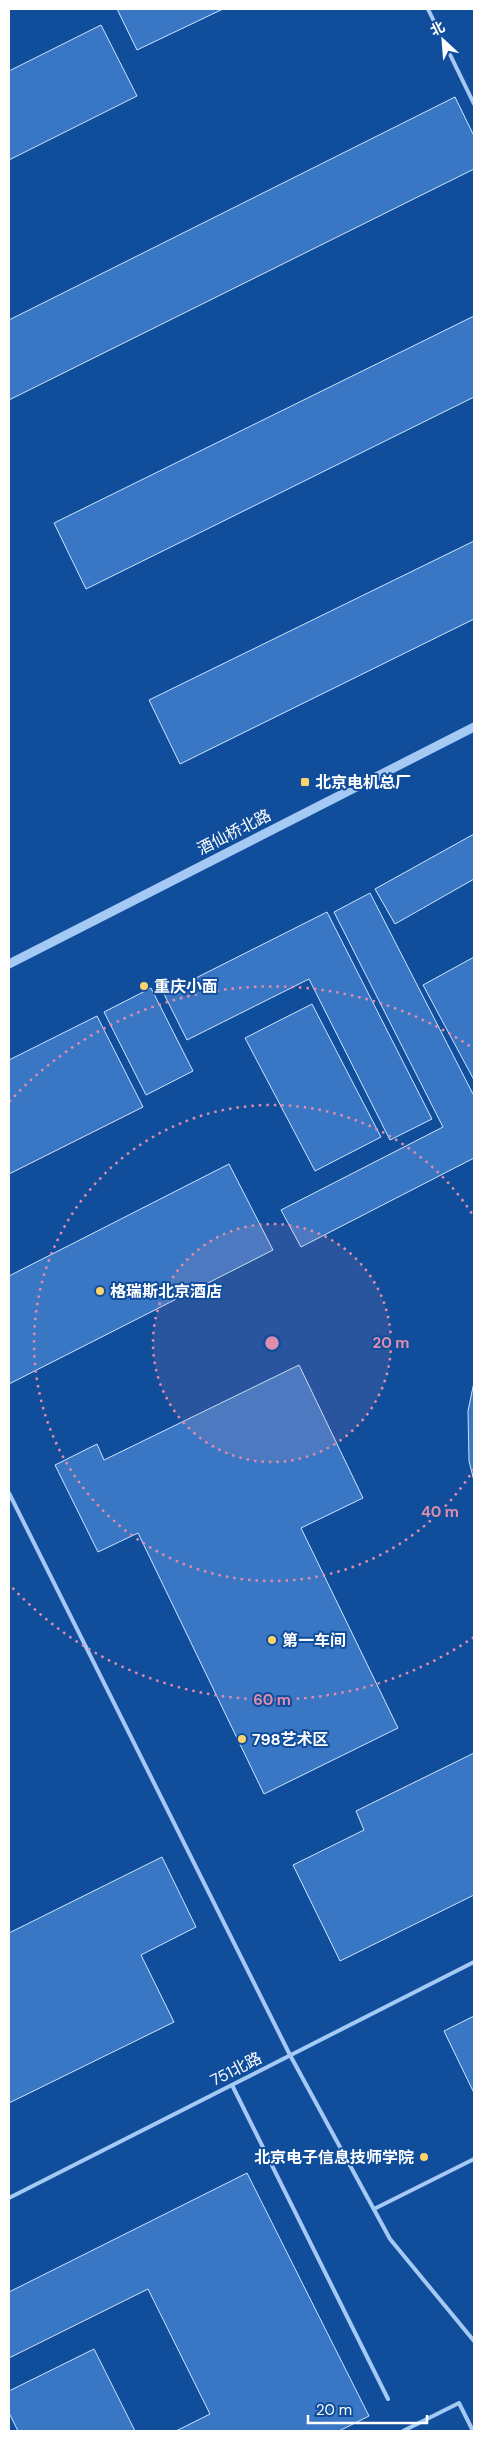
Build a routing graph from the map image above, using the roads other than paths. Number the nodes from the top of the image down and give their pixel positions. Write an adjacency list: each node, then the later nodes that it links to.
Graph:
1 (428, 9): 2 (lane)
2 (474, 104)
3 (474, 727): 4 (street, 酒仙桥北路)
4 (9, 964)
5 (9, 1493): 7 (lane)
6 (474, 1962): 7 (lane, 751北路)
7 (290, 2055): 8 (lane, 751北路); 11 (lane)
8 (232, 2085): 10 (lane, 751北路); 13 (lane)
9 (474, 2159): 11 (lane)
10 (9, 2198)
11 (374, 2209): 12 (lane)
12 (474, 2341)
13 (388, 2399)
14 (403, 2431): 15 (lane)
15 (473, 2431)

